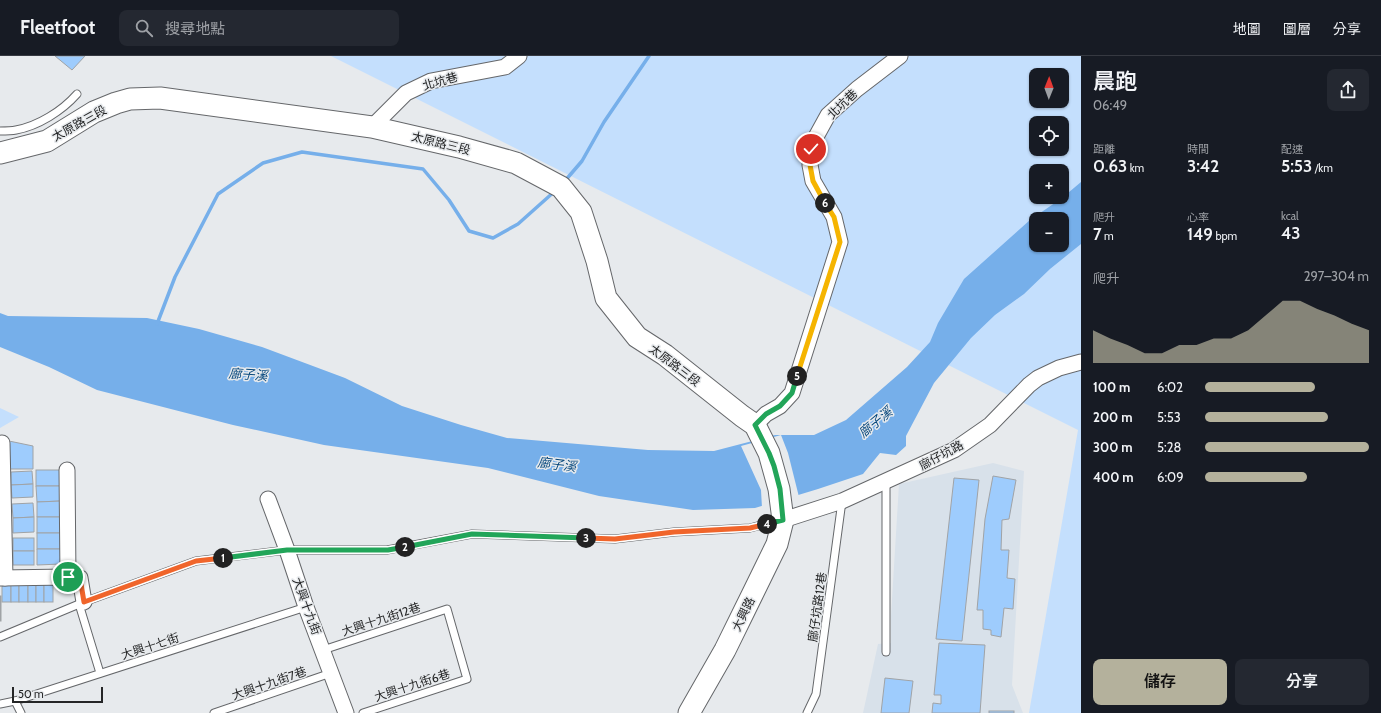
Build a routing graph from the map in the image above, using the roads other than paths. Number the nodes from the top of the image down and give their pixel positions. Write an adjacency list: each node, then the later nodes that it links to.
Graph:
1 (519, 56): 4 (street, 北坑巷)
2 (900, 56): 8 (street, 北坑巷)
3 (77, 94): 5 (lane)
4 (372, 127): 6 (main road, 太原路三段); 8 (main road, 太原路三段)
5 (0, 131)
6 (0, 153)
7 (1081, 362): 11 (street, 廍仔坑路)
8 (757, 429): 14 (main road, 大興路)
9 (2, 443): 17 (street)
10 (67, 470): 16 (street)
11 (886, 482): 13 (street, 廍仔坑路); 23 (lane)
12 (268, 498): 15 (street, 大興十九街)
13 (842, 502): 14 (street, 廍仔坑路); 33 (lane, 廍仔坑路12巷)
14 (782, 515): 15 (lane); 32 (main road, 大興路)
15 (287, 550): 18 (lane); 19 (street, 大興十九街)
16 (68, 577): 17 (street); 18 (street)
17 (2, 578)
18 (82, 603): 21 (lane); 24 (lane)
19 (306, 607): 22 (street, 大興十九街); 24 (lane, 大興十七街)
20 (447, 609): 22 (lane, 大興十九街12巷); 31 (lane, 大興十九街6巷)
21 (0, 637)
22 (323, 650): 25 (street, 大興十九街)
23 (886, 652)
24 (100, 673): 26 (lane, 大興十七街)
25 (332, 673): 29 (lane, 大興十九街7巷); 30 (street, 大興十九街)
26 (15, 701): 27 (lane, 大興十七街); 28 (lane)
27 (0, 704)
28 (21, 713)
29 (214, 713)
30 (346, 713)
31 (363, 713)
32 (689, 713)
33 (807, 713)

